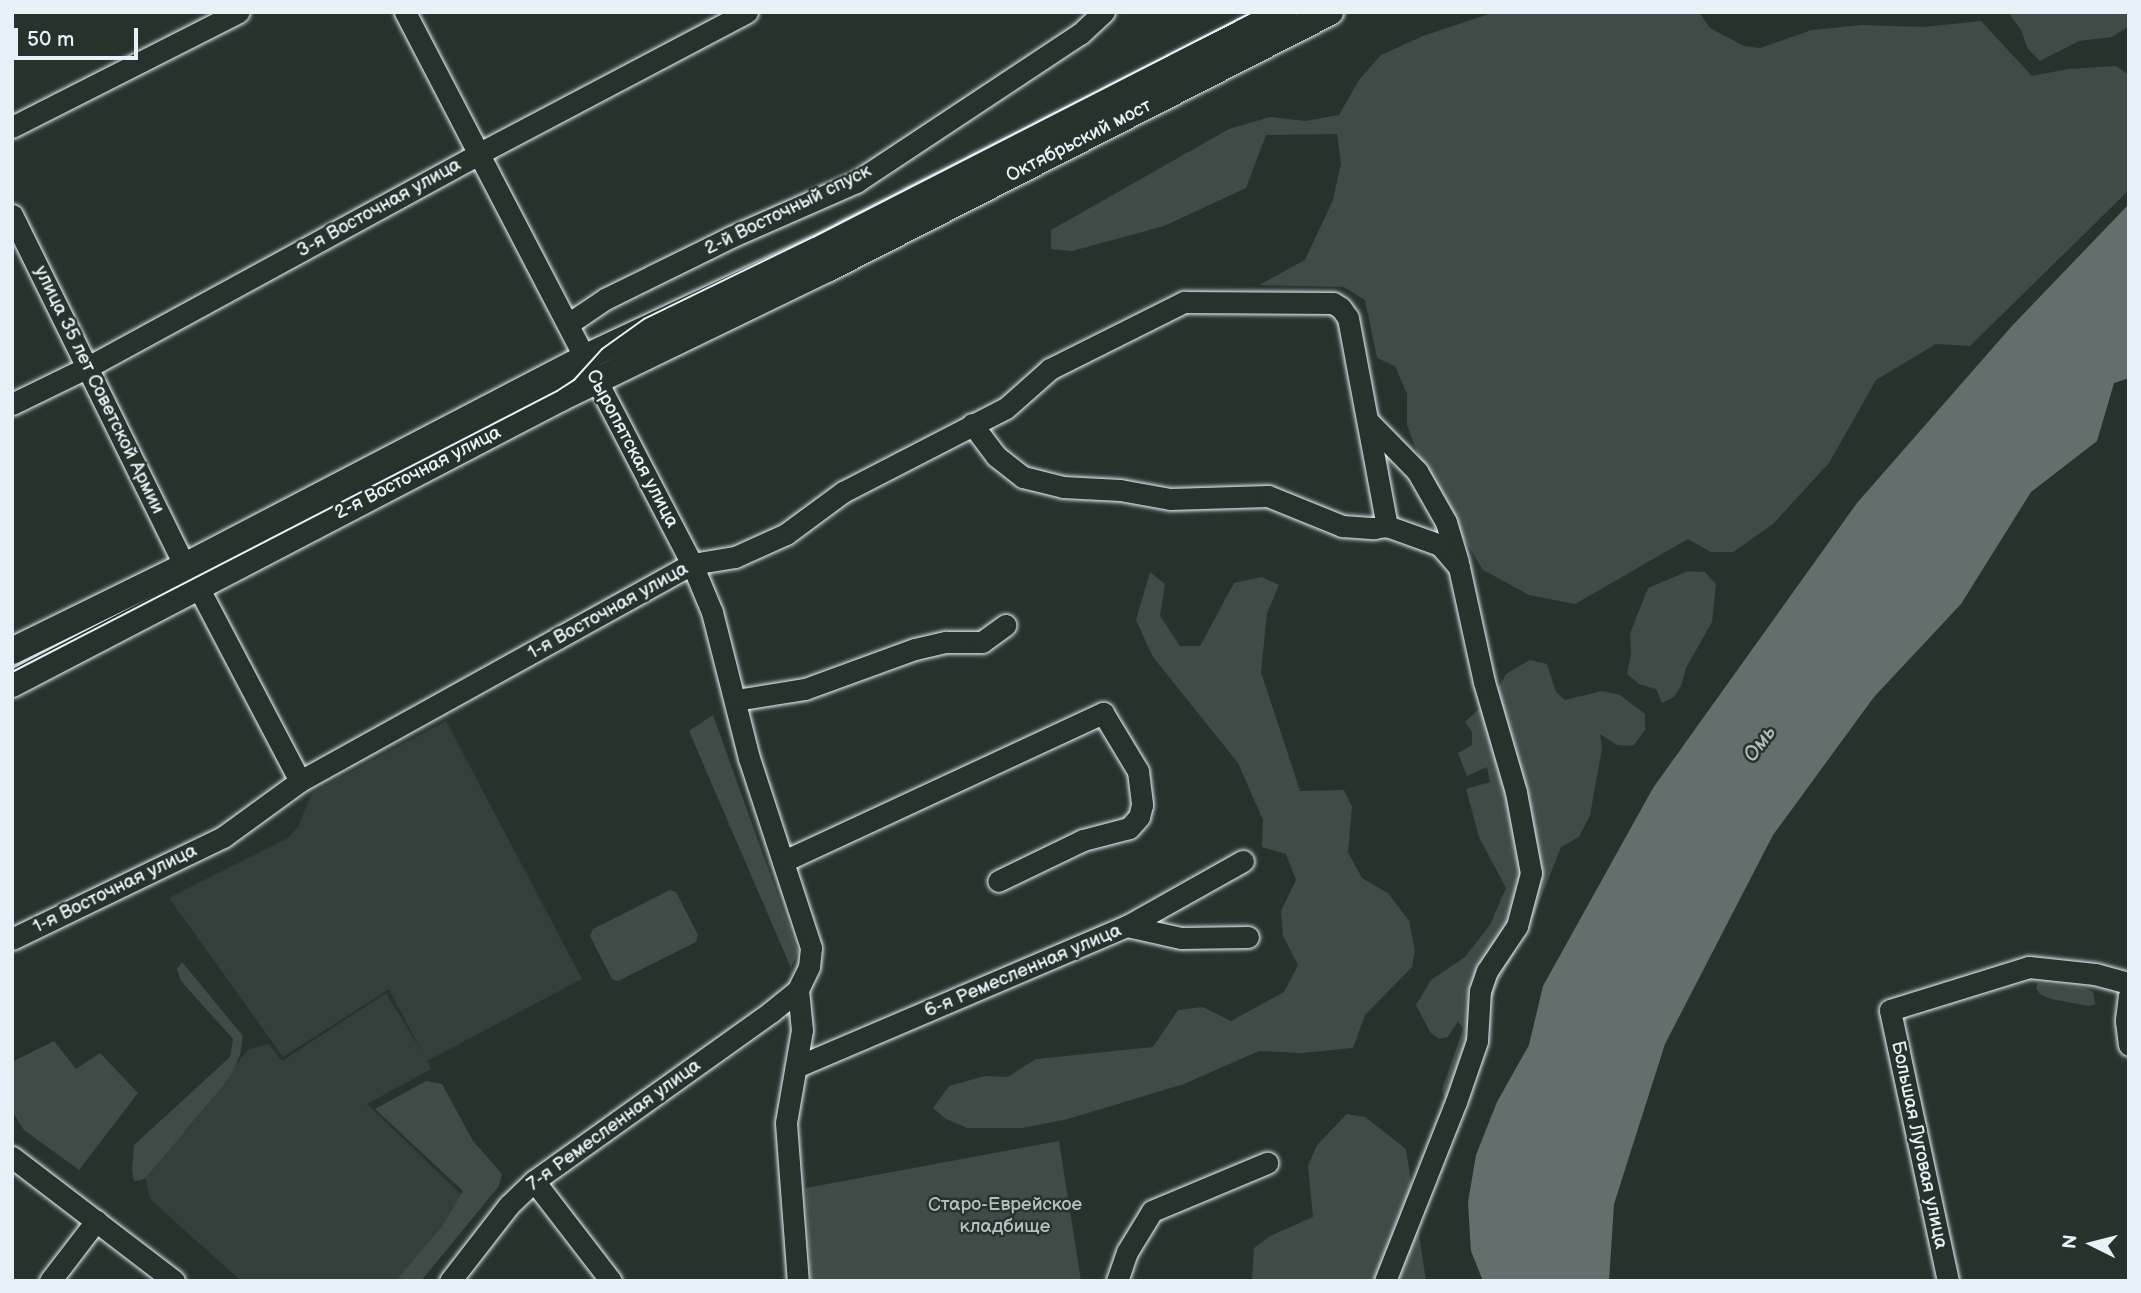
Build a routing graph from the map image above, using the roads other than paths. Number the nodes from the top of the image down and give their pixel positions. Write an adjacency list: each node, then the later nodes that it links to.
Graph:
1 (239, 12): 7 (street)
2 (405, 12): 8 (street, Сыропятская улица)
3 (747, 12): 8 (street, 3-я Восточная улица)
4 (1284, 12): 10 (main road, Октябрьский мост)
5 (1330, 12): 10 (main road, Октябрьский мост)
6 (1096, 14): 11 (street, 2-й Восточный спуск)
7 (12, 127)
8 (478, 154): 11 (street, Сыропятская улица); 13 (street, 3-я Восточная улица)
9 (12, 215): 13 (street, улица 35 лет Советской Армии)
10 (822, 259): 12 (main road, 2-я Восточная улица); 14 (main road, 2-я Восточная улица)
11 (568, 324): 12 (street, Сыропятская улица)
12 (584, 358): 14 (street, Сыропятская улица); 21 (main road, 2-я Восточная улица)
13 (89, 367): 15 (street, 3-я Восточная улица); 21 (street, улица 35 лет Советской Армии)
14 (597, 381): 19 (street, Сыропятская улица); 21 (main road, 2-я Восточная улица)
15 (12, 404)
16 (1369, 422): 17 (street, 1-я Восточная улица); 18 (street); 20 (street)
17 (972, 424): 18 (street); 19 (street, 1-я Восточная улица)
18 (1387, 526): 20 (street)
19 (692, 564): 25 (street, Сыропятская улица); 26 (street, 1-я Восточная улица)
20 (1460, 567): 48 (street)
21 (191, 576): 23 (main road, 2-я Восточная улица); 24 (main road, 2-я Восточная улица); 26 (street, улица 35 лет Советской Армии)
22 (1005, 625): 25 (street)
23 (12, 650)
24 (12, 684)
25 (736, 700): 27 (street, Сыропятская улица)
26 (300, 780): 32 (street, 1-я Восточная улица)
27 (784, 861): 29 (street); 34 (street, Сыропятская улица)
28 (1243, 861): 30 (street, 6-я Ремесленная улица)
29 (998, 881)
30 (1127, 926): 31 (street); 37 (street, 6-я Ремесленная улица)
31 (1248, 937)
32 (12, 939)
33 (2129, 983): 49 (street, Большая Луговая улица)
34 (797, 990): 37 (street); 40 (street, 7-я Ремесленная улица)
35 (2129, 995): 36 (street)
36 (2129, 1045)
37 (796, 1068): 46 (street)
38 (12, 1157): 41 (street)
39 (1267, 1163): 47 (street)
40 (534, 1181): 44 (street, 7-я Ремесленная улица); 45 (street)
41 (96, 1221): 42 (street); 43 (street)
42 (50, 1281)
43 (174, 1281)
44 (450, 1281)
45 (611, 1281)
46 (798, 1281)
47 (1117, 1281)
48 (1385, 1281)
49 (1948, 1281)

